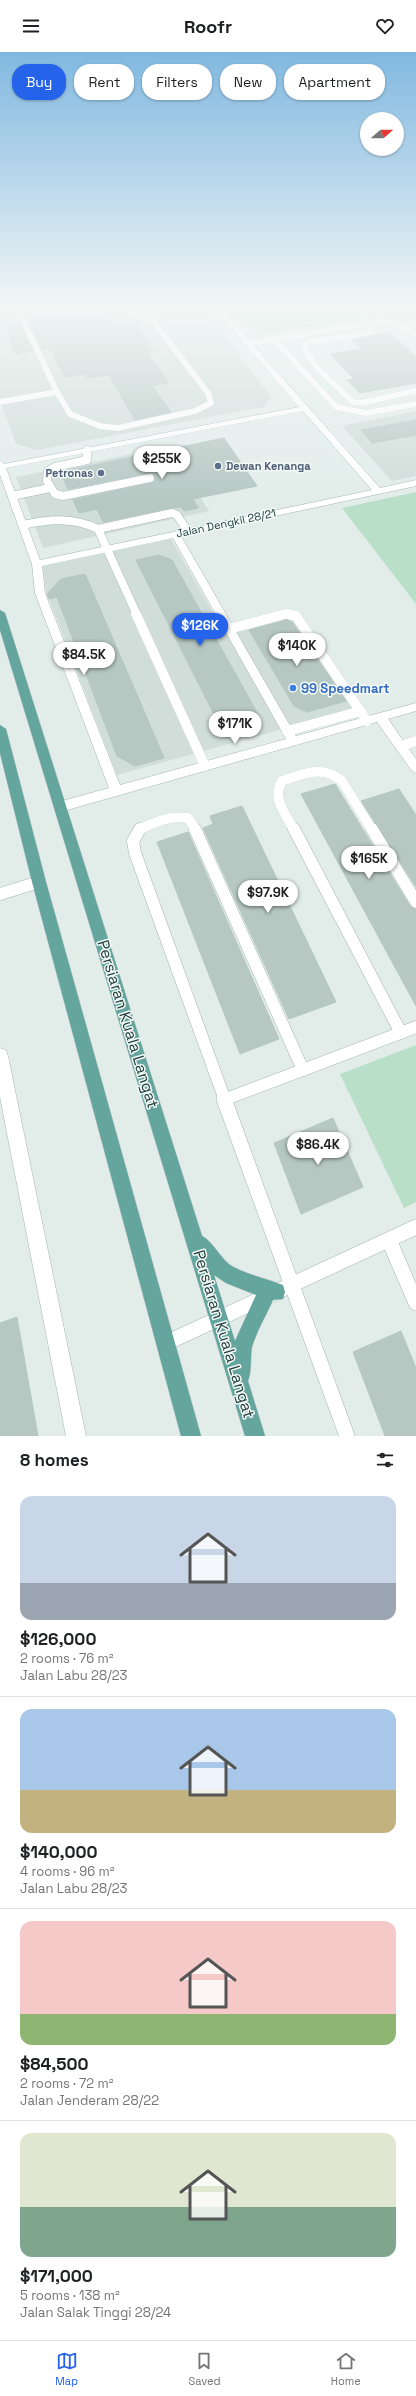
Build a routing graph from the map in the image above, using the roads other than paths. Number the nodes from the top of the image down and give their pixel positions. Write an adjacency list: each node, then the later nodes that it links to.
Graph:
1 (46, 370): 8 (lane)
2 (190, 370): 8 (lane)
3 (271, 370): 11 (street)
4 (309, 370): 6 (lane)
5 (319, 370): 7 (lane)
6 (302, 371): 10 (lane)
7 (416, 391)
8 (57, 392): 9 (lane)
9 (0, 402)
10 (416, 404)
11 (305, 408): 12 (street); 17 (street)
12 (86, 450): 13 (street); 16 (lane)
13 (0, 465): 18 (street)
14 (150, 478): 16 (lane)
15 (416, 483): 17 (street, Jalan Dengkil 28/21)
16 (50, 488): 18 (lane)
17 (378, 491): 21 (street, Jalan Dengkil 28/21)
18 (12, 496): 19 (street)
19 (22, 525): 20 (lane); 24 (street)
20 (98, 529): 21 (lane); 23 (lane)
21 (188, 532): 22 (street, Jalan Dengkil 28/21)
22 (175, 534): 23 (street, Jalan Dengkil 28/21); 26 (street)
23 (106, 549): 24 (street, Jalan Dengkil 28/21); 34 (lane)
24 (37, 564): 36 (street)
25 (1, 619): 37 (main road, Persiaran Kuala Langat)
26 (229, 629): 28 (lane); 31 (street)
27 (416, 707): 29 (street)
28 (364, 716): 29 (street); 31 (street)
29 (380, 717): 33 (street)
30 (0, 729): 38 (main road)
31 (290, 736): 34 (street)
32 (416, 742): 33 (lane)
33 (401, 746): 35 (street)
34 (205, 766): 36 (street)
35 (416, 768)
36 (116, 791): 37 (street)
37 (60, 807): 46 (main road, Persiaran Kuala Langat)
38 (39, 882): 39 (lane); 53 (main road)
39 (0, 894)
40 (416, 902): 42 (lane)
41 (416, 1027): 42 (lane)
42 (401, 1033): 44 (lane)
43 (0, 1056): 55 (street)
44 (303, 1070): 45 (lane); 45 (lane)
45 (226, 1100): 49 (lane)
46 (188, 1218): 50 (main road); 52 (main road, Persiaran Kuala Langat)
47 (416, 1227): 48 (lane)
48 (389, 1240): 49 (lane); 51 (lane)
49 (293, 1284): 50 (lane); 58 (lane)
50 (270, 1295): 52 (lane); 54 (main road)
51 (416, 1303)
52 (219, 1318): 53 (lane); 54 (main road, Persiaran Kuala Langat)
53 (166, 1343): 56 (main road)
54 (247, 1408): 57 (main road, Persiaran Kuala Langat)
55 (76, 1436)
56 (190, 1436)
57 (255, 1436)
58 (347, 1436)

